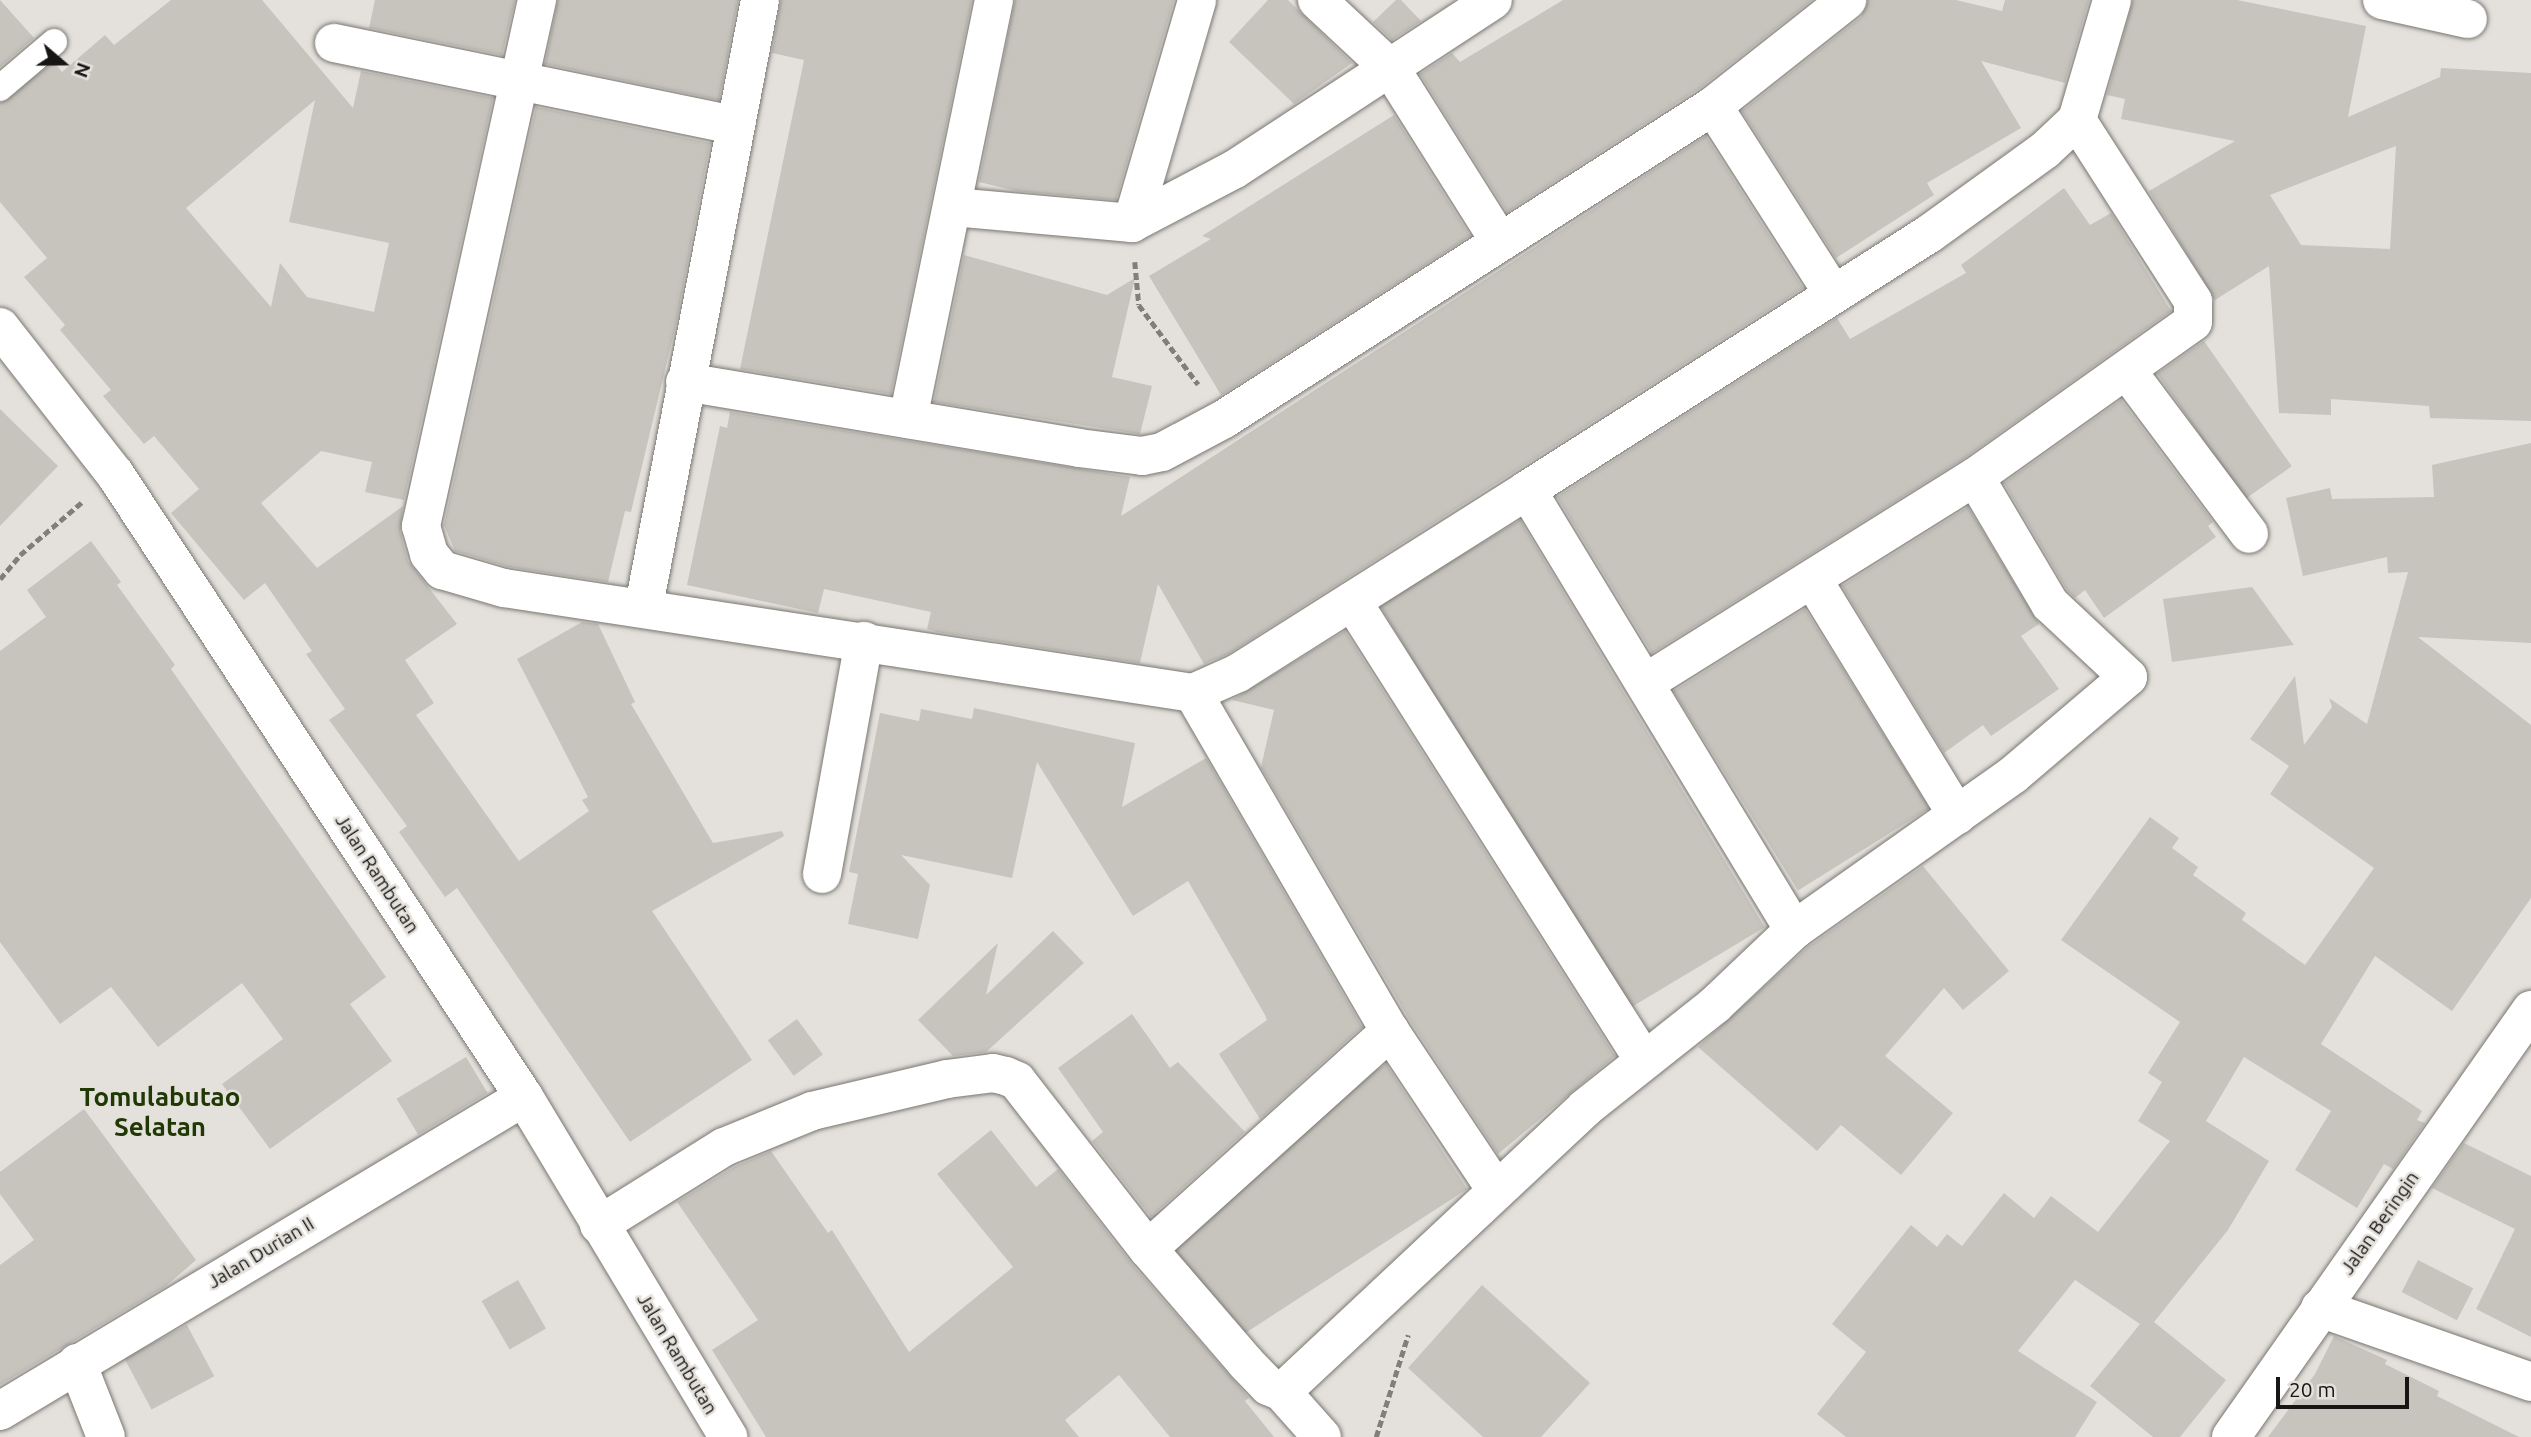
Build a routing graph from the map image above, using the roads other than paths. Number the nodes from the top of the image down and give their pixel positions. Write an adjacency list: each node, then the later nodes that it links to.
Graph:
1 (537, 0): 14 (street)
2 (760, 0): 18 (street)
3 (994, 0): 19 (street)
4 (1197, 0): 20 (street)
5 (1317, 0): 13 (street)
6 (1493, 0): 13 (street)
7 (1847, 0): 16 (street)
8 (2112, 0): 17 (street)
9 (2382, 0): 10 (street)
10 (2468, 19)
11 (54, 42): 15 (lane)
12 (334, 43): 14 (street)
13 (1391, 68): 20 (street); 21 (street)
14 (522, 78): 18 (street); 32 (street)
15 (0, 88)
16 (1713, 106): 21 (street); 22 (street)
17 (2077, 120): 22 (street); 24 (street)
18 (733, 125): 25 (street)
19 (953, 207): 20 (street); 26 (street)
20 (1132, 223)
21 (1500, 242): 26 (street)
22 (1833, 294): 28 (street)
23 (0, 327): 42 (street, Jalan Rambutan)
24 (2128, 372): 27 (street); 29 (street)
25 (685, 382): 26 (street); 32 (street)
26 (908, 419)
27 (1975, 477): 30 (street); 36 (street)
28 (1527, 490): 31 (street); 34 (street)
29 (2249, 534)
30 (1813, 580): 34 (street); 36 (street)
31 (1352, 601): 35 (street); 41 (street)
32 (644, 606): 33 (street)
33 (864, 641): 35 (street); 37 (street)
34 (1645, 683): 38 (street)
35 (1193, 693): 40 (street)
36 (1957, 815): 38 (street)
37 (822, 874)
38 (1794, 930): 41 (street)
39 (2531, 1010): 46 (street, Jalan Beringin)
40 (1390, 1031): 43 (street); 45 (street)
41 (1643, 1059): 43 (street)
42 (524, 1097): 44 (street, Jalan Rambutan); 47 (street, Jalan Durian II)
43 (1496, 1190): 49 (street)
44 (599, 1225): 45 (street); 52 (street, Jalan Rambutan)
45 (1148, 1249): 49 (street)
46 (2320, 1308): 48 (street); 54 (street, Jalan Beringin)
47 (77, 1363): 50 (street, Jalan Durian II); 51 (street)
48 (2531, 1382)
49 (1282, 1391): 53 (street)
50 (0, 1411)
51 (106, 1437)
52 (728, 1437)
53 (1322, 1437)
54 (2231, 1437)

